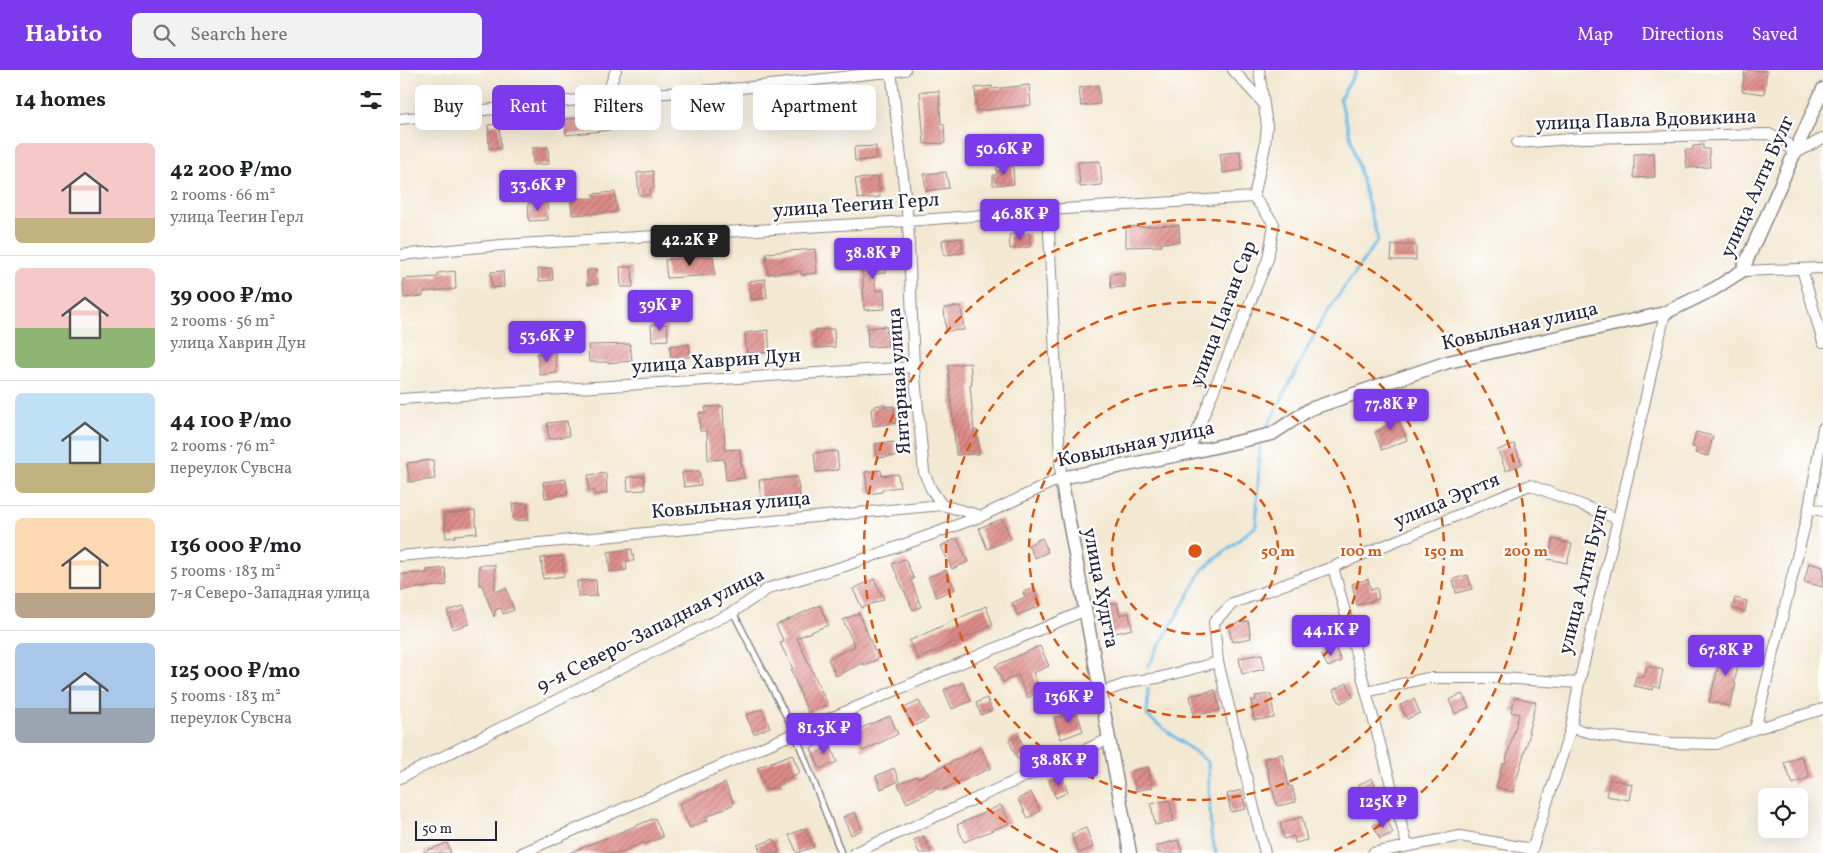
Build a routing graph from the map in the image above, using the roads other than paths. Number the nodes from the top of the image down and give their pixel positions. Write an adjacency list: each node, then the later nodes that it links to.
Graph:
1 (616, 70): 6 (street)
2 (905, 70): 5 (street)
3 (1233, 70): 10 (street)
4 (1259, 70): 10 (street)
5 (891, 71): 8 (street); 17 (street, Янтарная улица)
6 (610, 85)
7 (1823, 89): 14 (street, улица Алтн Булг)
8 (661, 93)
9 (575, 101): 11 (street)
10 (1263, 103): 15 (street)
11 (400, 120)
12 (1823, 138): 14 (street)
13 (1517, 143): 14 (street, улица Павла Вдовикина)
14 (1793, 155): 21 (street, улица Алтн Булг)
15 (1254, 197): 16 (street, улица Теегин Герл); 28 (street, улица Цаган Сар)
16 (1048, 210): 17 (street, улица Теегин Герл); 29 (street)
17 (908, 221): 18 (street, улица Теегин Герл); 25 (street, Янтарная улица)
18 (400, 255)
19 (1823, 268): 20 (street)
20 (1802, 269): 21 (street); 24 (street)
21 (1742, 271): 22 (street, улица Алтн Булг)
22 (1714, 289): 23 (street, Ковыльная улица)
23 (1665, 313): 28 (street, Ковыльная улица); 34 (street, улица Алтн Булг)
24 (1823, 342)
25 (914, 367): 26 (street, улица Хаврин Дун); 30 (street, Янтарная улица)
26 (400, 399)
27 (1823, 428): 31 (street)
28 (1188, 453): 29 (street, Ковыльная улица)
29 (1061, 478): 33 (street, Ковыльная улица); 37 (street, улица Худгта)
30 (942, 505): 33 (street, Ковыльная улица); 35 (street, Ковыльная улица)
31 (1808, 508): 32 (street); 45 (street)
32 (1823, 511)
33 (982, 516): 38 (street, 9-я Северо-Западная улица)
34 (1618, 519): 36 (street, улица Эргтя); 40 (street, улица Алтн Булг)
35 (400, 556)
36 (1333, 567): 39 (street, улица Эргтя); 41 (street)
37 (1086, 610): 42 (street, улица Худгта); 46 (street)
38 (733, 612): 46 (lane); 48 (street, 9-я Северо-Западная улица)
39 (1218, 662): 42 (street); 55 (street)
40 (1579, 683): 41 (street); 44 (street, улица Алтн Булг)
41 (1366, 692): 49 (street)
42 (1100, 693): 47 (street, улица Худгта)
43 (1823, 709): 45 (street)
44 (1571, 728): 45 (street); 50 (street, улица Алтн Булг)
45 (1755, 729)
46 (795, 733): 51 (street); 52 (lane)
47 (1109, 739): 53 (street); 54 (street, улица Худгта)
48 (400, 778)
49 (1407, 845): 50 (street); 56 (street)
50 (1532, 851)
51 (522, 853)
52 (841, 853)
53 (854, 853)
54 (1130, 853)
55 (1265, 853)
56 (1373, 853)

